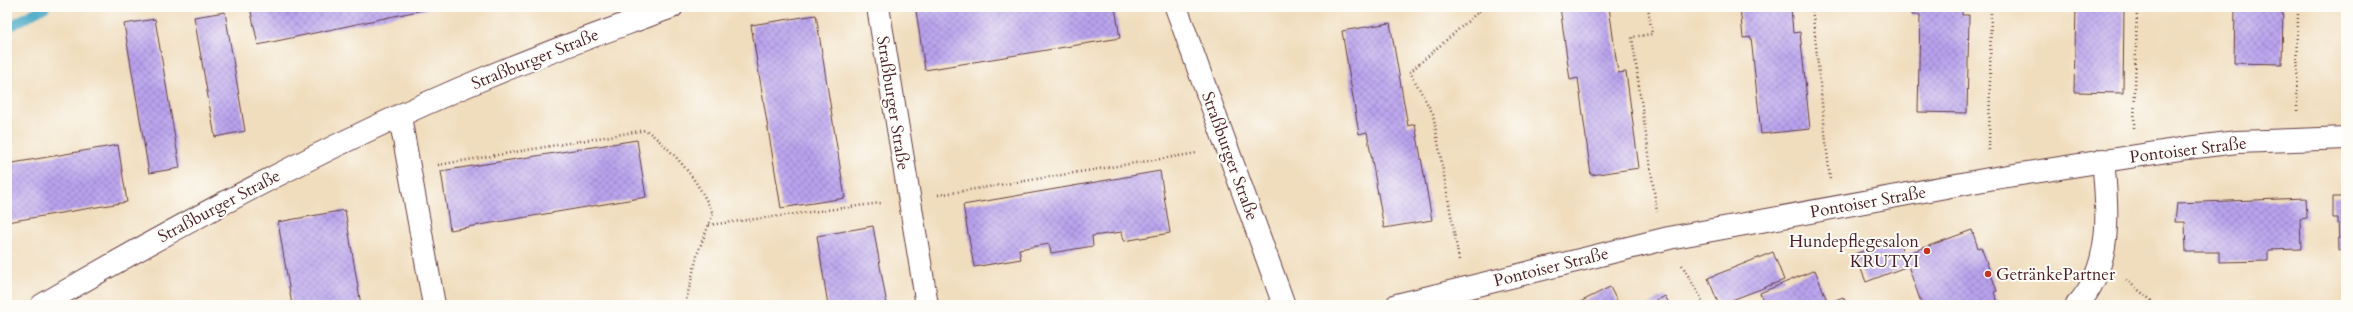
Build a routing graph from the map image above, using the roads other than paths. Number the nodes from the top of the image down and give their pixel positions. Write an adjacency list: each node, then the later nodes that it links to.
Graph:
1 (672, 7): 4 (street, Straßburger Straße)
2 (878, 7): 9 (street, Straßburger Straße)
3 (1176, 7): 10 (street, Straßburger Straße)
4 (400, 117): 7 (street, Straßburger Straße); 8 (street)
5 (2346, 138): 6 (street, Pontoiser Straße)
6 (2103, 160): 11 (street, Pontoiser Straße); 12 (street)
7 (42, 305)
8 (434, 305)
9 (927, 305)
10 (1284, 305)
11 (1397, 305)
12 (2077, 305)

